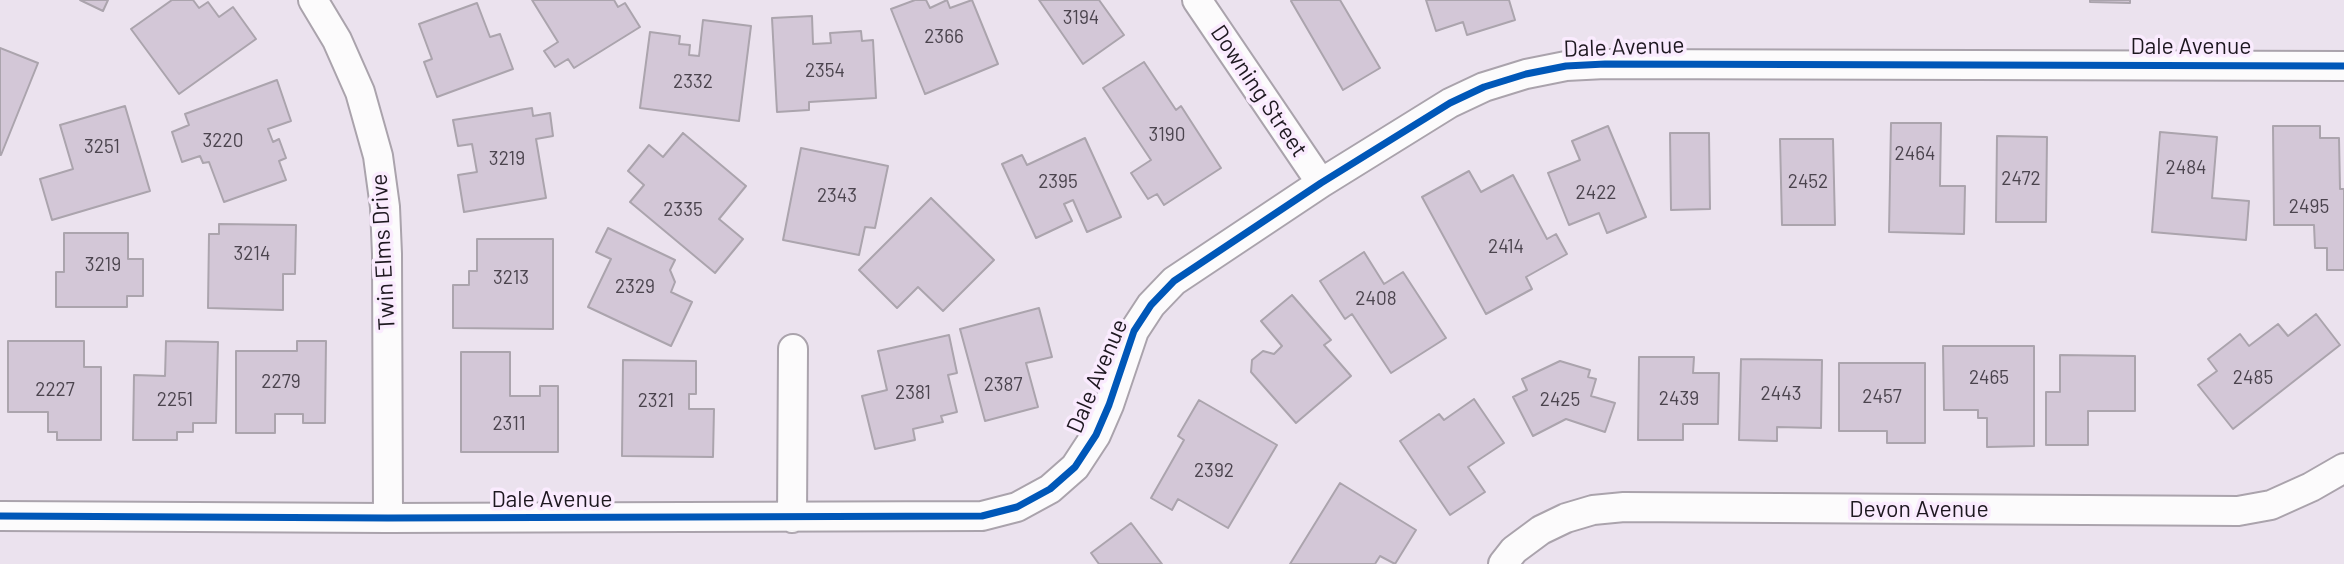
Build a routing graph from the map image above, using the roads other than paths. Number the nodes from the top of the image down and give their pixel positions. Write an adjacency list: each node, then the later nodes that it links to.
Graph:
1 (313, 0): 8 (street, Twin Elms Drive)
2 (1197, 0): 4 (street, Downing Street)
3 (2344, 66): 4 (street, Dale Avenue)
4 (1321, 183): 9 (street, Dale Avenue)
5 (793, 349): 9 (street)
6 (2344, 468): 10 (street, Devon Avenue)
7 (0, 516): 8 (street, Dale Avenue)
8 (388, 518): 9 (street, Dale Avenue)
9 (792, 518)
10 (1503, 564)

